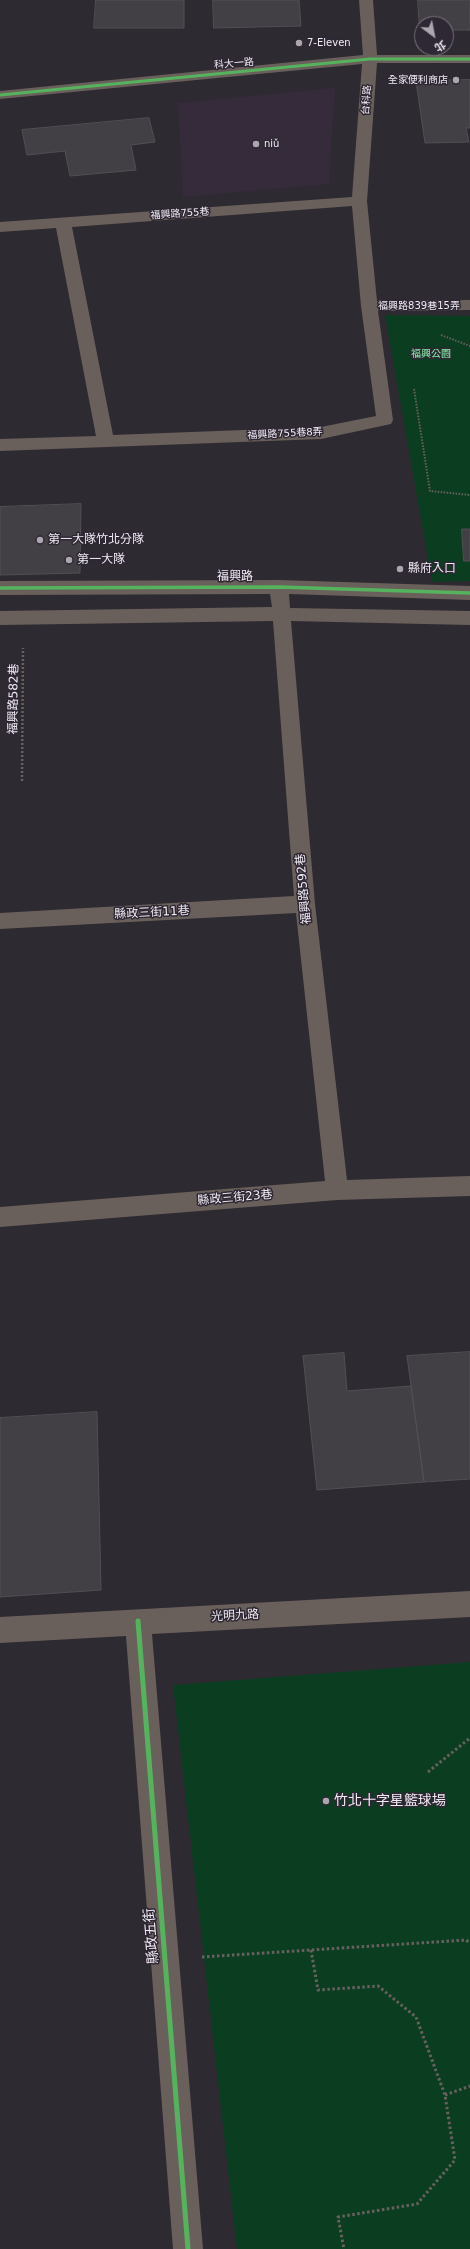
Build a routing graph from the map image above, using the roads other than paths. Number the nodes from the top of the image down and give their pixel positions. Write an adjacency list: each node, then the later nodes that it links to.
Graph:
1 (366, 0): 2 (street, 台科路)
2 (370, 59): 3 (street, 科大一路); 4 (street, 科大一路); 5 (street, 台科路)
3 (470, 60)
4 (0, 95)
5 (359, 201): 6 (street, 福興路755巷); 9 (street, 福興路755巷8弄)
6 (62, 222): 7 (street, 福興路755巷); 10 (street)
7 (0, 227)
8 (470, 305): 9 (street, 福興路839巷15弄)
9 (369, 306): 10 (street, 福興路755巷8弄)
10 (106, 441): 11 (street, 福興路755巷8弄)
11 (0, 445)
12 (279, 587): 13 (street, 福興路); 14 (street, 福興路); 15 (street, 福興路592巷)
13 (0, 588)
14 (470, 593)
15 (280, 614): 16 (street); 17 (street); 18 (street, 福興路592巷)
16 (0, 618)
17 (470, 618)
18 (305, 904): 19 (street, 縣政三街11巷); 21 (street, 福興路592巷)
19 (0, 921)
20 (470, 1186): 21 (street, 縣政三街23巷)
21 (337, 1190): 22 (street, 縣政三街23巷)
22 (0, 1217)
23 (470, 1604): 24 (street, 光明九路)
24 (138, 1621): 25 (street, 光明九路); 26 (street, 縣政五街)
25 (0, 1630)
26 (188, 2249)

